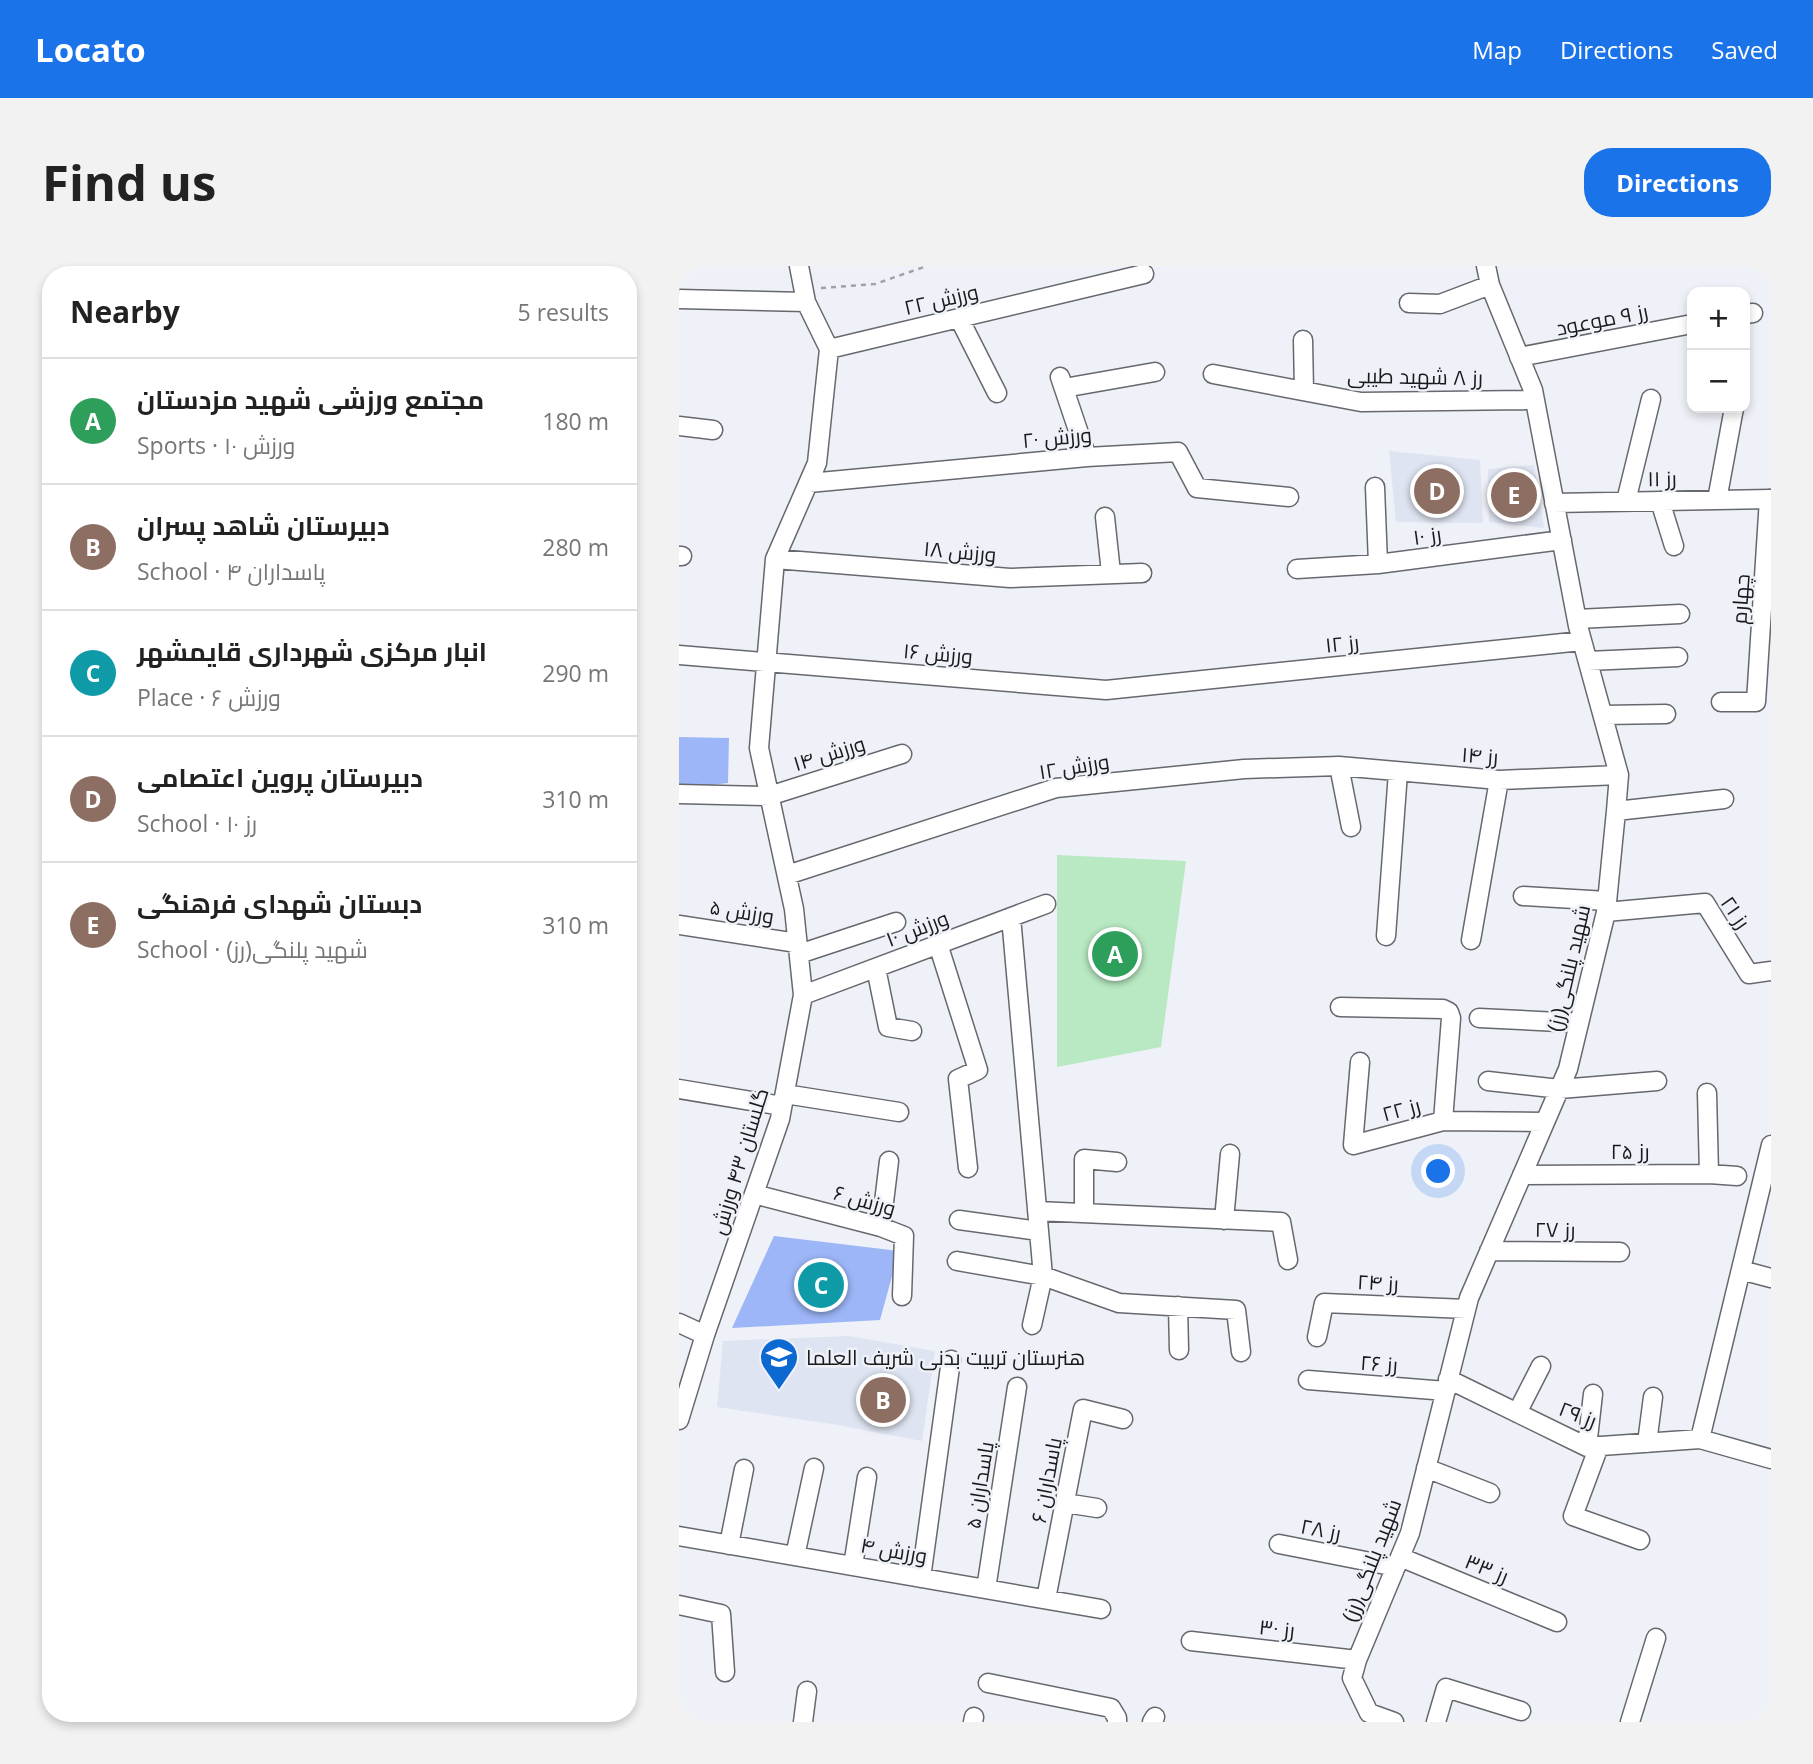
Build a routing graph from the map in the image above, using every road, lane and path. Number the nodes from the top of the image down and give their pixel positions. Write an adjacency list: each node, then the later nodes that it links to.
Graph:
1 (799, 266): 6 (street)
2 (927, 266): 6 (path)
3 (1486, 266): 5 (street, شهید پلنگی(رز))
4 (1145, 274): 9 (street, ورزش ۲۲)
5 (1490, 285): 8 (street); 13 (street, شهید پلنگی(رز))
6 (804, 296): 7 (street); 12 (street)
7 (679, 299)
8 (1409, 303)
9 (959, 318): 12 (street, ورزش ۲۲); 17 (street)
10 (1687, 325): 13 (street, رز ۹ موعود)
11 (1303, 340): 16 (street)
12 (829, 349): 24 (street, گلستان ۴۳ ورزش)
13 (1519, 358): 19 (street, شهید پلنگی(رز))
14 (1155, 373): 23 (street)
15 (1213, 374): 16 (street, رز ۸ شهید طیبی)
16 (1304, 391): 19 (street, رز ۸ شهید طیبی)
17 (997, 393)
18 (1651, 399): 30 (street)
19 (1534, 400): 31 (street, شهید پلنگی(رز))
20 (1733, 413): 28 (street)
21 (679, 426): 22 (street)
22 (713, 430)
23 (1087, 457): 24 (street, ورزش ۲۰); 26 (street, ورزش ۲۰)
24 (809, 483): 35 (street, گلستان ۴۳ ورزش)
25 (1375, 487): 36 (street)
26 (1289, 497)
27 (1770, 499): 28 (street, رز ۱۱); 40 (street, چهارم)
28 (1717, 500): 29 (street, رز ۱۱)
29 (1660, 501): 30 (street, رز ۱۱); 34 (street)
30 (1626, 502): 31 (street, رز ۱۱)
31 (1554, 503): 33 (street, شهید پلنگی(رز))
32 (1105, 517): 38 (street)
33 (1562, 540): 36 (street, رز ۱۰); 42 (street, شهید پلنگی(رز))
34 (1674, 546)
35 (775, 559): 38 (street, ورزش ۱۸); 46 (street, گلستان ۴۳ ورزش)
36 (1378, 564): 37 (street, رز ۱۰)
37 (1297, 569)
38 (1111, 573): 39 (street, ورزش ۱۸)
39 (1142, 573)
40 (1767, 586): 48 (street, چهارم)
41 (1680, 614): 42 (street)
42 (1577, 619): 43 (street, شهید پلنگی(رز))
43 (1582, 641): 47 (street, شهید پلنگی(رز)); 49 (street, رز ۱۲)
44 (679, 655): 46 (street, ورزش ۱۶)
45 (1678, 657): 47 (street)
46 (766, 662): 49 (street, ورزش ۱۶); 59 (street, گلستان ۴۳ ورزش)
47 (1588, 662): 52 (street, شهید پلنگی(رز))
48 (1764, 673): 50 (street, چهارم)
49 (1105, 690)
50 (1721, 702)
51 (1666, 714): 52 (street)
52 (1602, 715): 56 (street, شهید پلنگی(رز))
53 (902, 754): 59 (street, ورزش ۱۴)
54 (1339, 765): 55 (street, رز ۱۴); 62 (street); 63 (street, ورزش ۱۲)
55 (1398, 772): 57 (street, رز ۱۴); 70 (street)
56 (1619, 775): 57 (street, رز ۱۴); 61 (street, شهید پلنگی(رز))
57 (1499, 780): 71 (street)
58 (679, 794): 59 (street, ورزش ۱۴)
59 (769, 796): 63 (street, گلستان ۴۳ ورزش)
60 (1724, 799): 61 (street)
61 (1616, 811): 66 (street, شهید پلنگی(رز))
62 (1351, 827)
63 (786, 875): 73 (street, گلستان ۴۳ ورزش)
64 (1523, 896): 66 (street)
65 (1046, 904): 67 (street, ورزش ۱۰)
66 (1607, 907): 75 (street, رز ۲۱); 79 (street, شهید پلنگی(رز))
67 (1011, 917): 72 (street, ورزش ۱۰); 101 (street)
68 (896, 922): 73 (street)
69 (679, 925): 73 (street, ورزش ۵)
70 (1385, 936)
71 (1471, 940)
72 (938, 944): 74 (street, ورزش ۱۰); 95 (street)
73 (798, 948): 76 (street, گلستان ۴۳ ورزش)
74 (876, 968): 76 (street, ورزش ۱۰); 80 (street)
75 (1771, 971)
76 (803, 995): 87 (street, گلستان ۴۳ ورزش)
77 (1340, 1007): 89 (street)
78 (1479, 1018): 79 (street)
79 (1579, 1023): 85 (street, شهید پلنگی(رز))
80 (912, 1031)
81 (1360, 1062): 89 (street, رز ۲۲)
82 (1488, 1081): 85 (street)
83 (1657, 1081): 85 (street)
84 (679, 1089): 87 (street)
85 (1560, 1089): 90 (street, شهید پلنگی(رز))
86 (1707, 1093): 97 (street)
87 (783, 1100): 88 (street); 100 (street, گلستان ۴۳ ورزش)
88 (899, 1112)
89 (1443, 1121): 90 (street, رز ۲۲)
90 (1545, 1122): 98 (street, شهید پلنگی(رز))
91 (1771, 1145): 96 (street)
92 (1230, 1154): 104 (street)
93 (888, 1161): 105 (street)
94 (1117, 1162): 102 (street)
95 (968, 1168)
96 (1767, 1173): 111 (street)
97 (1709, 1174): 98 (street, رز ۲۵); 99 (street, رز ۲۵)
98 (1522, 1175): 107 (street, شهید پلنگی(رز))
99 (1737, 1176)
100 (754, 1194): 105 (street, ورزش ۶); 119 (street, گلستان ۴۳ ورزش)
101 (1037, 1211): 102 (street); 106 (street)
102 (1084, 1213): 104 (street)
103 (959, 1220): 106 (street)
104 (1224, 1220): 109 (street)
105 (881, 1227): 114 (street, ورزش ۶)
106 (1039, 1231): 112 (street)
107 (1489, 1251): 108 (street, رز ۲۷); 116 (street, شهید پلنگی(رز))
108 (1621, 1252)
109 (1288, 1260)
110 (957, 1261): 112 (street)
111 (1741, 1270): 113 (street); 133 (street)
112 (1043, 1276): 115 (street); 118 (street)
113 (1771, 1278)
114 (902, 1296)
115 (1178, 1306): 121 (street); 122 (street)
116 (1466, 1309): 120 (street, رز ۲۴); 126 (street, شهید پلنگی(رز))
117 (679, 1323): 119 (street)
118 (1032, 1325)
119 (705, 1335): 132 (street, گلستان ۴۳ ورزش)
120 (1317, 1337)
121 (1179, 1350)
122 (1241, 1352)
123 (951, 1360): 151 (street)
124 (1541, 1366): 130 (street)
125 (1308, 1380): 126 (street, رز ۲۶)
126 (1447, 1385): 130 (street, رز ۲۹); 138 (street, شهید پلنگی(رز))
127 (1017, 1387): 152 (street, پاسداران ۵)
128 (1593, 1394): 135 (street)
129 (1653, 1397): 134 (street)
130 (1517, 1413): 135 (street, رز ۲۹)
131 (1123, 1419): 142 (street, پاسداران ۶)
132 (679, 1420)
133 (1700, 1439): 134 (street, رز ۲۹); 136 (street)
134 (1647, 1443): 135 (street, رز ۲۹)
135 (1593, 1446): 145 (street)
136 (1771, 1459)
137 (814, 1468): 148 (street)
138 (1426, 1468): 141 (street); 149 (street, شهید پلنگی(رز))
139 (744, 1469): 147 (street)
140 (867, 1477): 150 (street)
141 (1490, 1493)
142 (1065, 1503): 143 (street); 153 (street, پاسداران ۶)
143 (1097, 1508)
144 (679, 1536): 147 (street, ورزش ۴)
145 (1640, 1541)
146 (1279, 1544): 149 (street, رز ۲۸)
147 (729, 1545): 148 (street, ورزش ۴)
148 (795, 1556): 150 (street, ورزش ۴)
149 (1398, 1562): 156 (street, رز ۳۳); 159 (street, شهید پلنگی(رز))
150 (853, 1566): 151 (street, ورزش ۴)
151 (921, 1578): 152 (street, ورزش ۴)
152 (986, 1589): 153 (street, ورزش ۴)
153 (1046, 1599): 155 (street, ورزش ۴)
154 (679, 1605): 160 (street)
155 (1101, 1609)
156 (1557, 1622)
157 (1656, 1638): 168 (street)
158 (1191, 1641): 159 (street, رز ۳۰)
159 (1357, 1660): 166 (street)
160 (725, 1672)
161 (988, 1682): 165 (street)
162 (807, 1691): 164 (street)
163 (1521, 1711): 167 (street)
164 (803, 1722)
165 (1117, 1722)
166 (1394, 1722)
167 (1436, 1722)
168 (1630, 1722)

